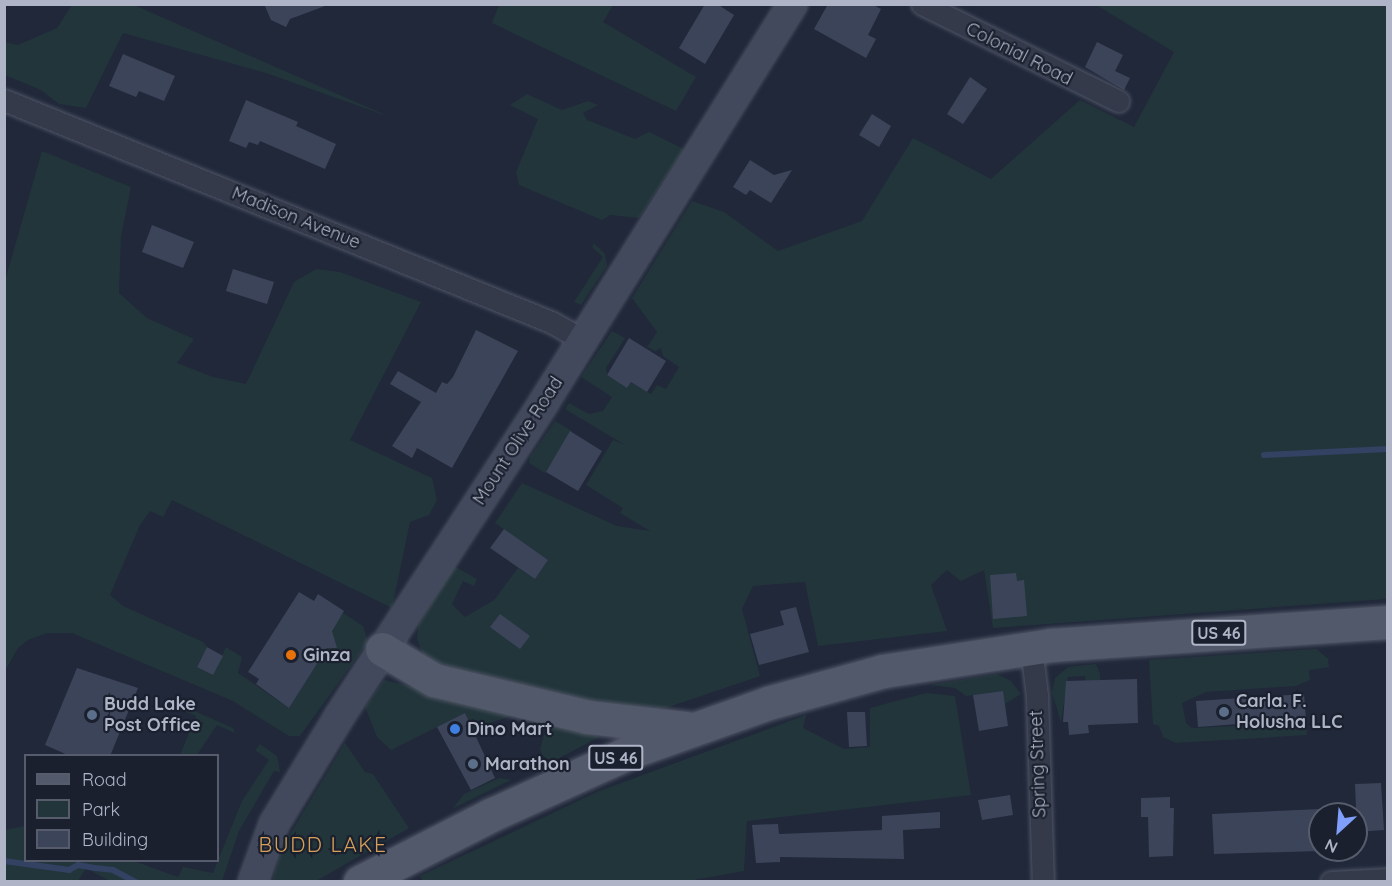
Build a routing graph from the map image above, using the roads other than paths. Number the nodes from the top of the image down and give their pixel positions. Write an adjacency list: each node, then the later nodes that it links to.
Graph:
1 (793, 4): 5 (main road, Mount Olive Road)
2 (922, 4): 3 (street, Colonial Road)
3 (1118, 102)
4 (6, 104): 5 (street, Madison Avenue)
5 (583, 340): 8 (main road, Mount Olive Road)
6 (1388, 622): 7 (main road, US 46)
7 (1031, 647): 9 (main road, US 46); 13 (street, Spring Street)
8 (382, 649): 9 (main road); 11 (main road, Mount Olive Road)
9 (692, 729): 12 (main road, US 46)
10 (1388, 879): 14 (street)
11 (253, 882)
12 (360, 882)
13 (1043, 882)
14 (1331, 882)

